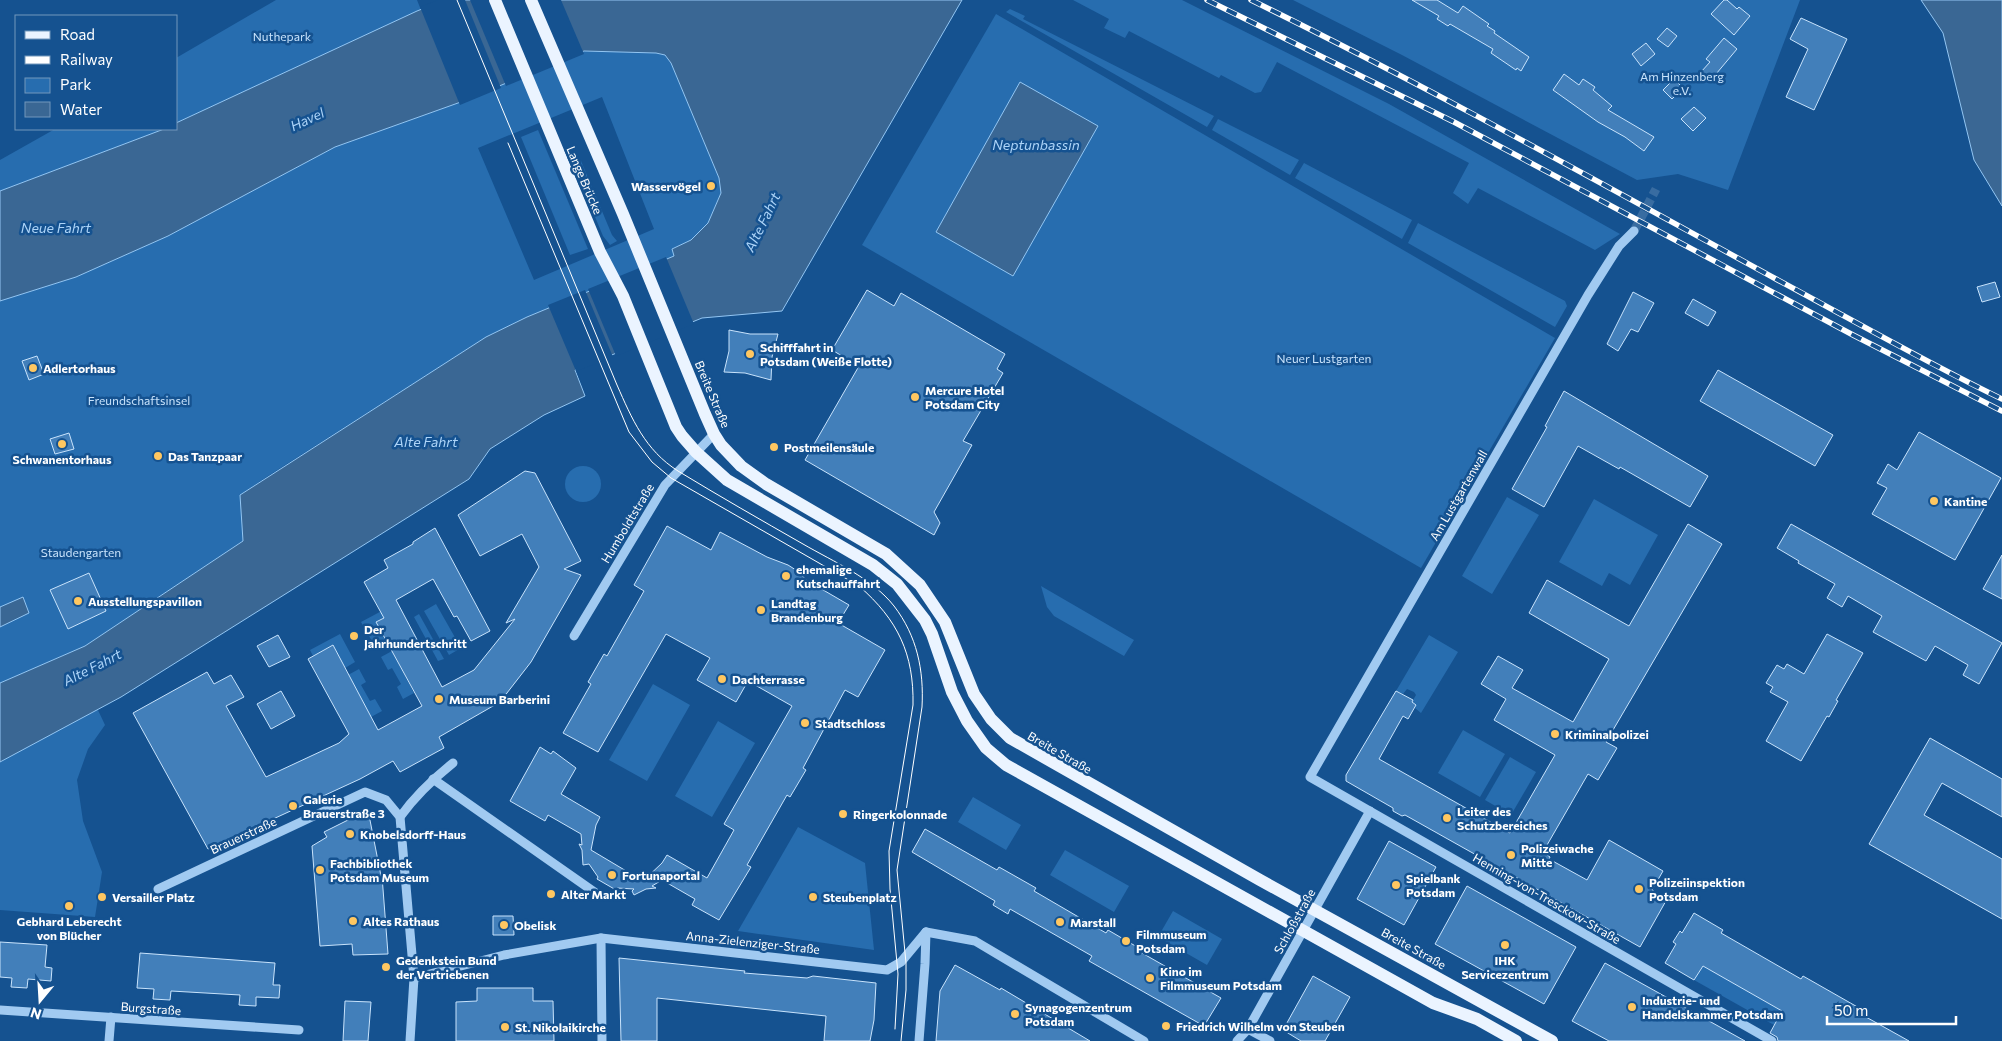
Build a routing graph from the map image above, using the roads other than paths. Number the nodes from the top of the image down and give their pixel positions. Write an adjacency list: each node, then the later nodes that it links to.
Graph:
1 (495, 0): 6 (main road, Lange Brücke)
2 (531, 0): 4 (main road, Lange Brücke)
3 (1634, 230): 9 (street, Am Lustgartenwall)
4 (682, 357): 5 (main road, Breite Straße)
5 (714, 434): 6 (street, Humboldtstraße); 15 (main road, Breite Straße)
6 (696, 452): 7 (street, Humboldtstraße); 16 (main road)
7 (574, 636)
8 (453, 763): 10 (street)
9 (1310, 777): 11 (street, Henning-von-Tresckow-Straße)
10 (432, 779): 12 (street); 14 (street)
11 (1370, 811): 15 (street, Schloßstraße); 34 (street, Henning-von-Tresckow-Straße)
12 (400, 817): 13 (street, Brauerstraße); 19 (street)
13 (158, 889)
14 (600, 896)
15 (1314, 909): 16 (street, Schloßstraße); 33 (main road, Breite Straße)
16 (1302, 931): 22 (street, Schloßstraße); 32 (main road)
17 (926, 932): 18 (street, Anna-Zielenziger-Straße); 24 (street); 28 (street)
18 (601, 938): 19 (street); 27 (street)
19 (414, 978): 26 (street)
20 (0, 1010): 21 (street, Burgstraße)
21 (111, 1017): 23 (street, Burgstraße); 25 (street)
22 (1248, 1029): 30 (street, Schloßstraße); 31 (street)
23 (299, 1030)
24 (1132, 1038): 29 (street)
25 (109, 1041)
26 (410, 1041)
27 (602, 1041)
28 (919, 1041)
29 (1144, 1041)
30 (1236, 1041)
31 (1270, 1041)
32 (1516, 1041)
33 (1552, 1041)
34 (1772, 1041)

